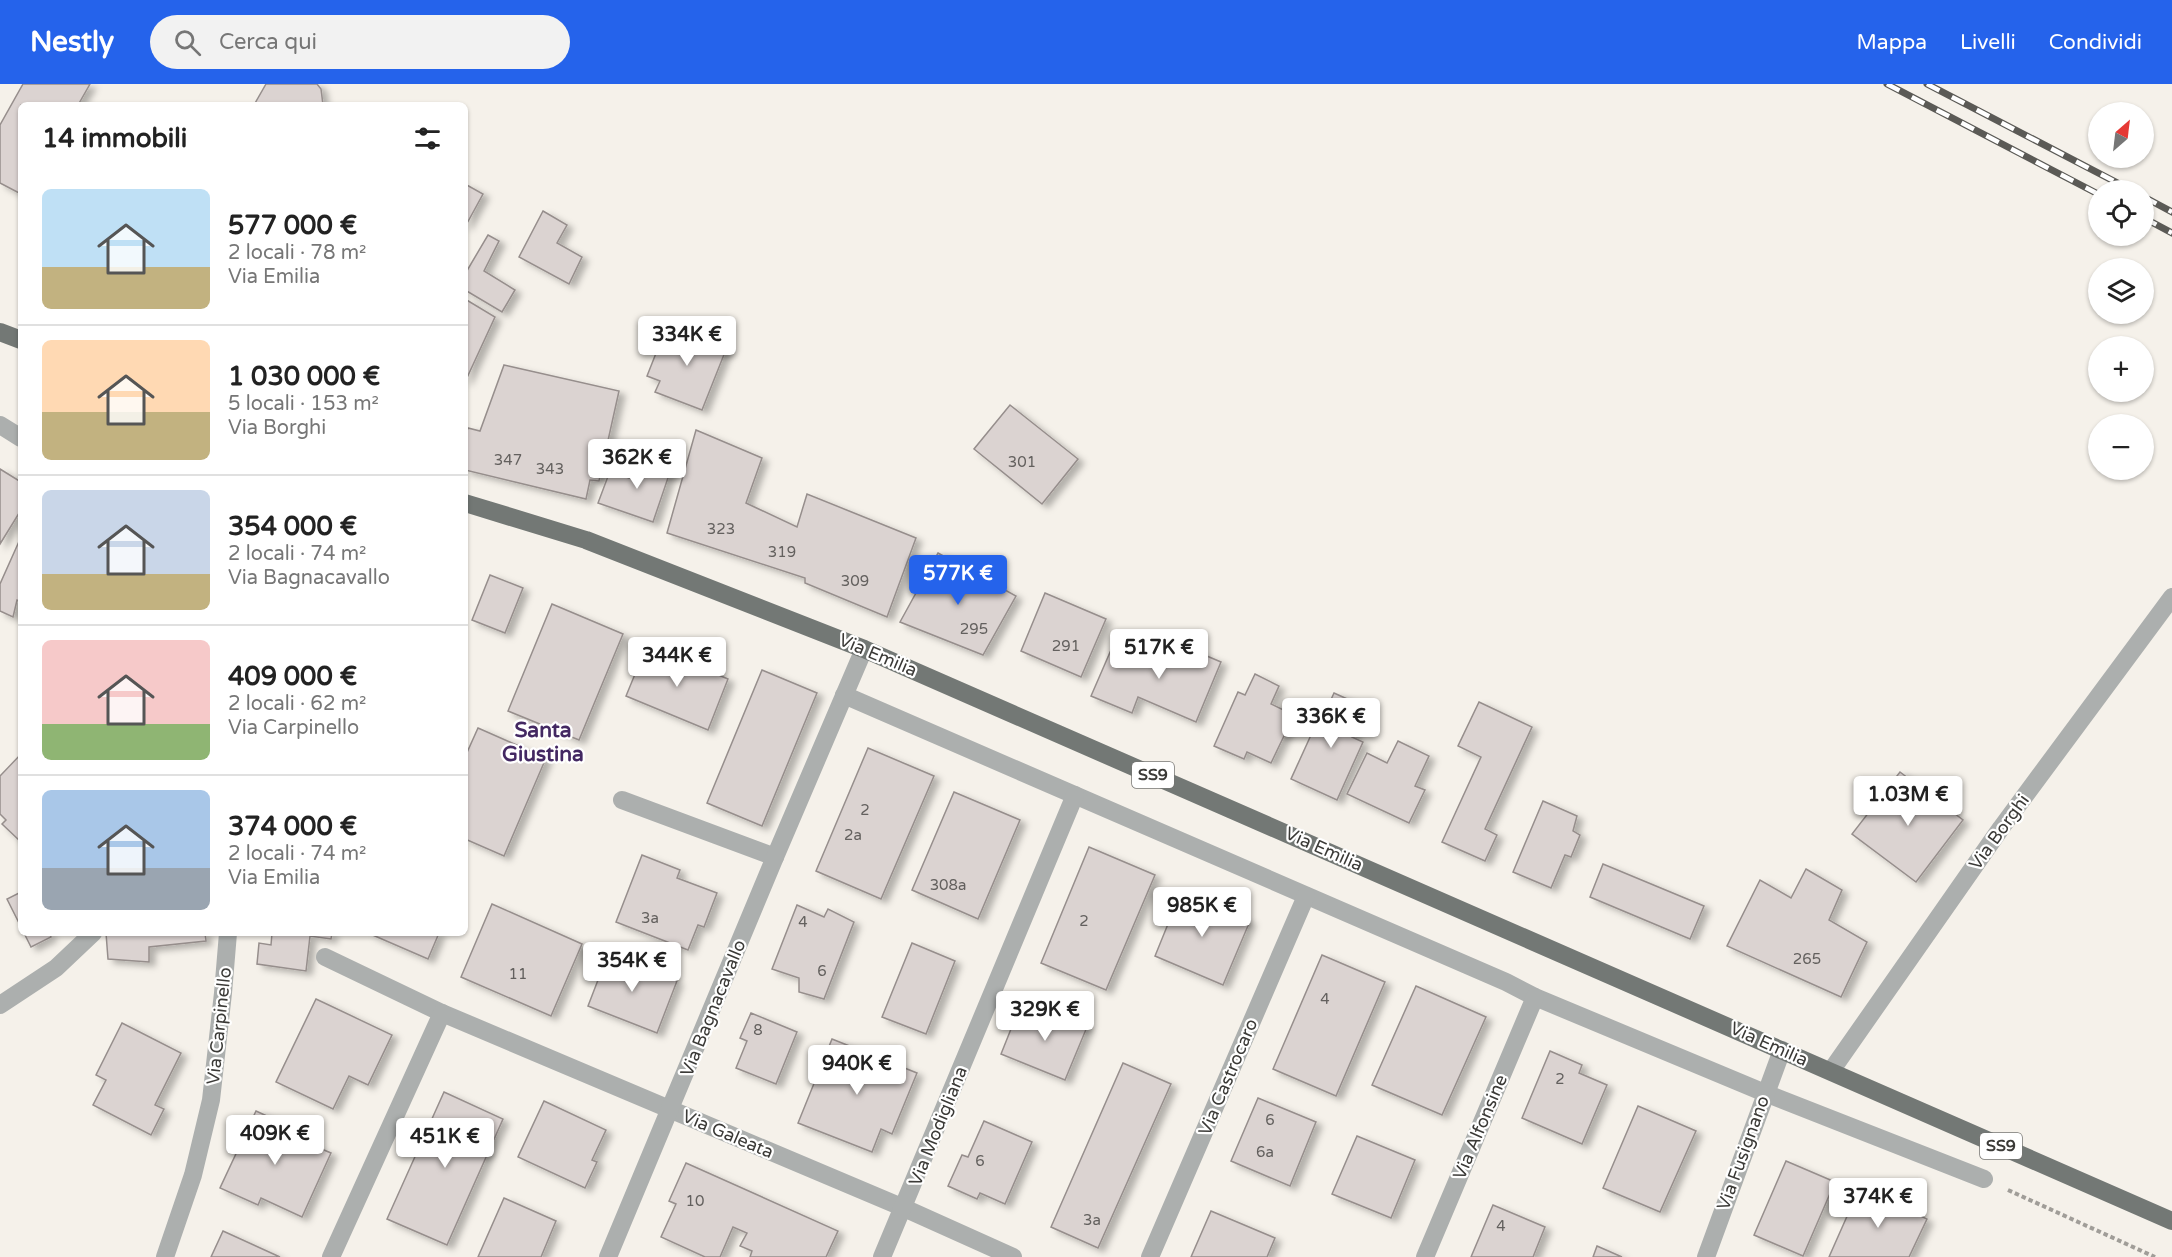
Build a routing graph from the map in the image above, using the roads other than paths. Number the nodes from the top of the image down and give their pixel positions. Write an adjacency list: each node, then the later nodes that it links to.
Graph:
1 (0, 332): 2 (main road)
2 (18, 339)
3 (0, 425): 4 (street)
4 (18, 436)
5 (468, 504): 7 (main road, Via Emilia / SS9)
6 (2172, 597): 20 (street, Via Borghi)
7 (864, 649): 8 (street, Via Bagnacavallo); 19 (main road, Via Emilia / SS9)
8 (844, 695): 9 (street); 11 (street, Via Bagnacavallo)
9 (1075, 795): 12 (street); 24 (street, Via Modigliana)
10 (622, 800): 11 (street)
11 (775, 857): 22 (street, Via Bagnacavallo)
12 (1306, 896): 16 (street); 31 (street, Via Castrocaro)
13 (90, 936): 17 (street)
14 (228, 936): 26 (street, Via Carpinello)
15 (325, 957): 18 (street, Via Galeata)
16 (1535, 997): 21 (street); 32 (street, Via Alfonsine)
17 (0, 1005)
18 (442, 1013): 22 (street, Via Galeata); 27 (street)
19 (1782, 1050): 20 (main road, Via Emilia / SS9); 21 (street, Via Fusignano)
20 (1831, 1071): 25 (main road, Via Emilia / SS9)
21 (1765, 1093): 23 (street); 33 (street, Via Fusignano)
22 (671, 1109): 24 (street, Via Galeata); 28 (street, Via Bagnacavallo)
23 (1984, 1179)
24 (904, 1208): 29 (street, Via Modigliana); 30 (street, Via Galeata)
25 (2172, 1221)
26 (165, 1257)
27 (331, 1257)
28 (608, 1257)
29 (882, 1257)
30 (1013, 1257)
31 (1150, 1257)
32 (1425, 1257)
33 (1706, 1257)

